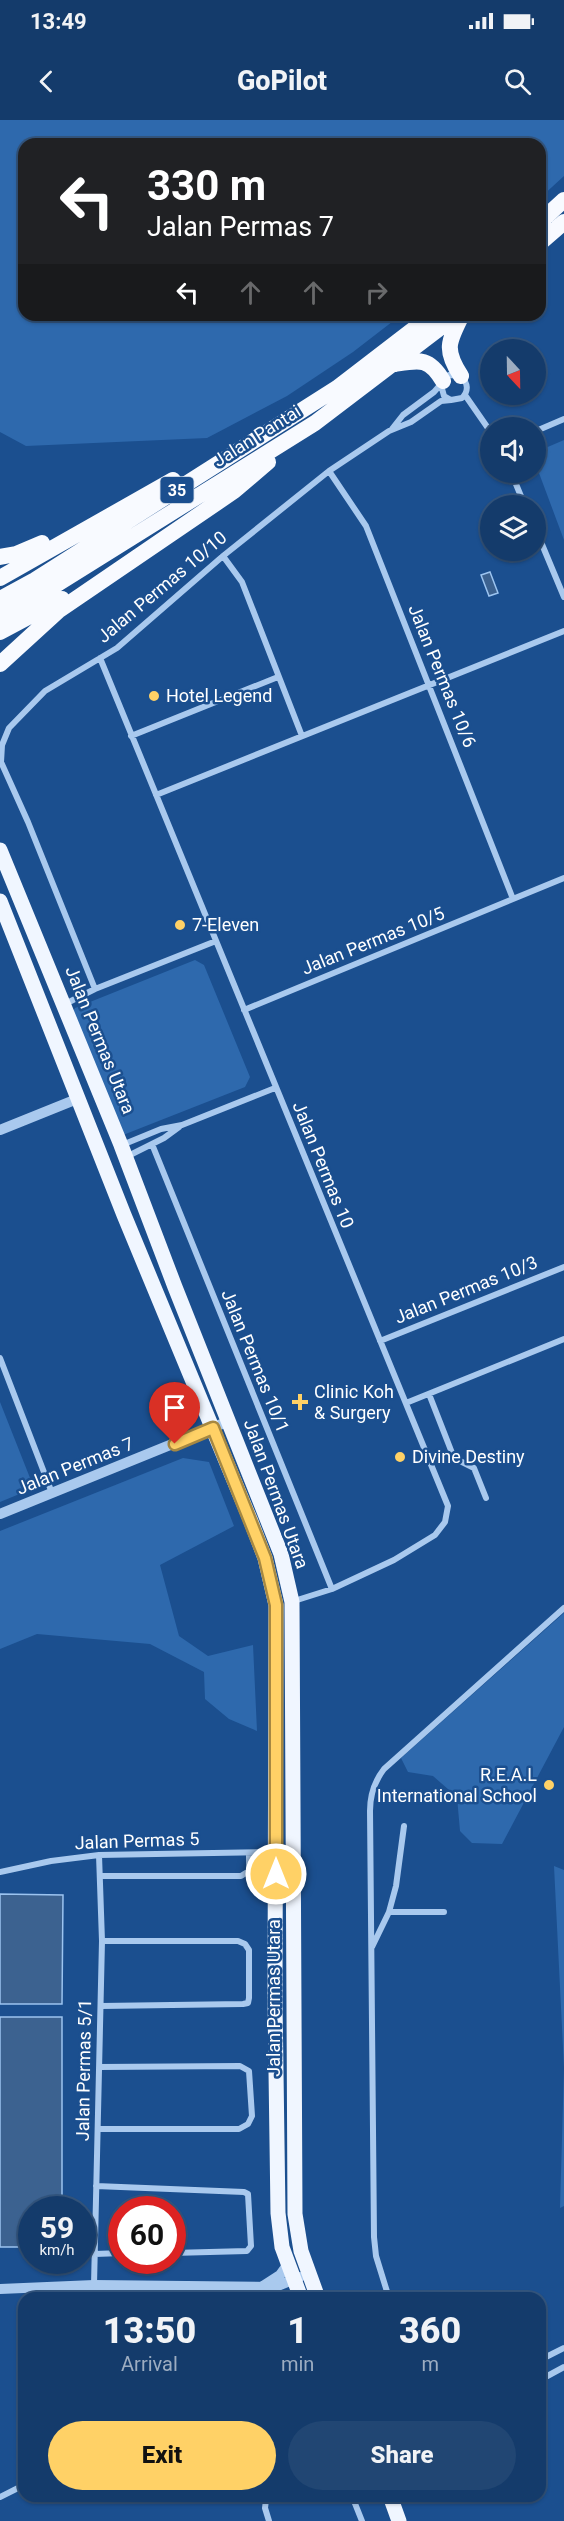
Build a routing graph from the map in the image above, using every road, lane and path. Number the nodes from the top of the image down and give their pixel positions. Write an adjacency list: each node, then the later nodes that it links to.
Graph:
1 (564, 200): 2 (highway)
2 (546, 216)
3 (564, 222): 4 (highway)
4 (546, 238)
5 (424, 321): 12 (highway, Jalan Pantai / 35)
6 (449, 321): 8 (highway, Jalan Pantai / 35)
7 (459, 321): 9 (highway)
8 (394, 364): 10 (highway); 16 (highway, Jalan Pantai / 35)
9 (461, 376): 10 (street); 11 (street)
10 (442, 383): 13 (street); 18 (street, Jalan Permas 10/10)
11 (465, 395): 13 (street); 14 (street)
12 (318, 400): 20 (highway); 26 (highway, Jalan Pantai / 35)
13 (451, 400): 18 (street, Jalan Permas 10/10)
14 (480, 417)
15 (564, 419): 17 (street)
16 (315, 423): 22 (highway); 26 (highway, Jalan Pantai / 35)
17 (546, 427)
18 (389, 431): 19 (street, Jalan Permas 10/10)
19 (329, 471): 23 (street, Jalan Permas 10/10); 35 (street, Jalan Permas 10/6)
20 (108, 516): 24 (highway); 25 (highway)
21 (546, 554): 27 (street)
22 (142, 555): 31 (highway); 33 (highway)
23 (223, 556): 32 (street, Jalan Permas 10/10); 34 (street)
24 (0, 557)
25 (0, 578)
26 (36, 588): 28 (highway, 35); 29 (highway, 35)
27 (564, 597)
28 (0, 599)
29 (0, 616)
30 (564, 631): 35 (street)
31 (0, 632)
32 (100, 658): 36 (street, Jalan Permas 10); 44 (street, Jalan Permas 10/10)
33 (0, 664)
34 (278, 677): 36 (street); 37 (street)
35 (430, 685): 37 (street); 41 (street, Jalan Permas 10/6)
36 (131, 736): 38 (street, Jalan Permas 10)
37 (302, 736): 38 (street)
38 (156, 795): 43 (street, Jalan Permas 10)
39 (0, 850): 45 (main road, Jalan Permas Utara)
40 (564, 878): 41 (street, Jalan Permas 10/5)
41 (513, 899): 46 (street, Jalan Permas 10/5)
42 (0, 901): 48 (main road, Jalan Permas Utara)
43 (216, 940): 44 (street); 46 (street, Jalan Permas 10)
44 (96, 989): 45 (street)
45 (65, 1004): 52 (main road, Jalan Permas Utara)
46 (244, 1010): 47 (street, Jalan Permas 10)
47 (275, 1088): 49 (street); 57 (street, Jalan Permas 10)
48 (77, 1099): 50 (street); 55 (main road, Jalan Permas Utara)
49 (182, 1125): 51 (street); 52 (street)
50 (0, 1130)
51 (152, 1144): 52 (street); 66 (street, Jalan Permas 10/1)
52 (124, 1151): 54 (main road, Jalan Permas Utara)
53 (564, 1267): 57 (street, Jalan Permas 10/3)
54 (175, 1287): 55 (main road); 61 (main road, Jalan Permas Utara)
55 (158, 1296): 62 (main road, Jalan Permas Utara)
56 (564, 1339): 59 (street)
57 (380, 1341): 60 (street, Jalan Permas 10)
58 (0, 1358): 63 (street)
59 (429, 1394): 60 (street); 64 (street)
60 (405, 1403): 66 (street, Jalan Permas 10)
61 (229, 1421): 62 (street, Jalan Permas 7); 67 (main road, Jalan Permas Utara)
62 (213, 1428): 63 (street, Jalan Permas 7); 70 (main road, Jalan Permas Utara)
63 (52, 1493): 65 (street, Jalan Permas 7)
64 (486, 1498)
65 (0, 1514)
66 (332, 1589): 67 (street, Jalan Permas 10)
67 (292, 1602): 87 (main road, Jalan Permas Utara)
68 (564, 1608): 78 (street)
69 (404, 1826): 75 (street)
70 (276, 1852): 71 (street, Jalan Permas 5); 85 (main road, Jalan Permas Utara)
71 (249, 1853): 72 (street, Jalan Permas 5); 74 (street)
72 (99, 1855): 73 (street, Jalan Permas 5); 74 (street, Jalan Permas 5/1)
73 (0, 1872)
74 (100, 1876): 77 (street, Jalan Permas 5/1)
75 (389, 1912): 76 (street); 78 (street)
76 (444, 1912)
77 (102, 1941): 79 (street, Jalan Permas 5/1); 79 (street)
78 (370, 1950): 97 (street)
79 (101, 2007): 80 (street, Jalan Permas 5/1)
80 (99, 2067): 81 (street, Jalan Permas 5/1); 81 (street)
81 (98, 2129): 82 (street, Jalan Permas 5/1)
82 (96, 2186): 83 (street, Jalan Permas 5/1); 84 (street)
83 (96, 2196)
84 (186, 2253)
85 (288, 2264): 88 (main road, Jalan Permas Utara); 90 (street)
86 (94, 2274): 89 (street, Jalan Permas 5/1)
87 (309, 2274): 88 (street); 96 (main road, Jalan Permas Utara)
88 (293, 2280): 91 (street); 95 (main road, Jalan Permas Utara)
89 (94, 2285): 90 (street); 93 (street)
90 (263, 2286): 91 (street)
91 (275, 2287): 94 (street)
92 (0, 2289): 93 (street)
93 (26, 2292)
94 (277, 2292)
95 (298, 2292)
96 (316, 2292)
97 (387, 2292)
98 (564, 2348): 99 (street)
99 (546, 2357)
100 (564, 2367): 101 (street)
101 (546, 2377)
102 (18, 2488): 103 (street)
103 (0, 2497)
104 (266, 2502): 107 (street)
105 (354, 2502): 108 (street)
106 (392, 2502): 109 (main road)
107 (269, 2521)
108 (362, 2521)
109 (399, 2521)

